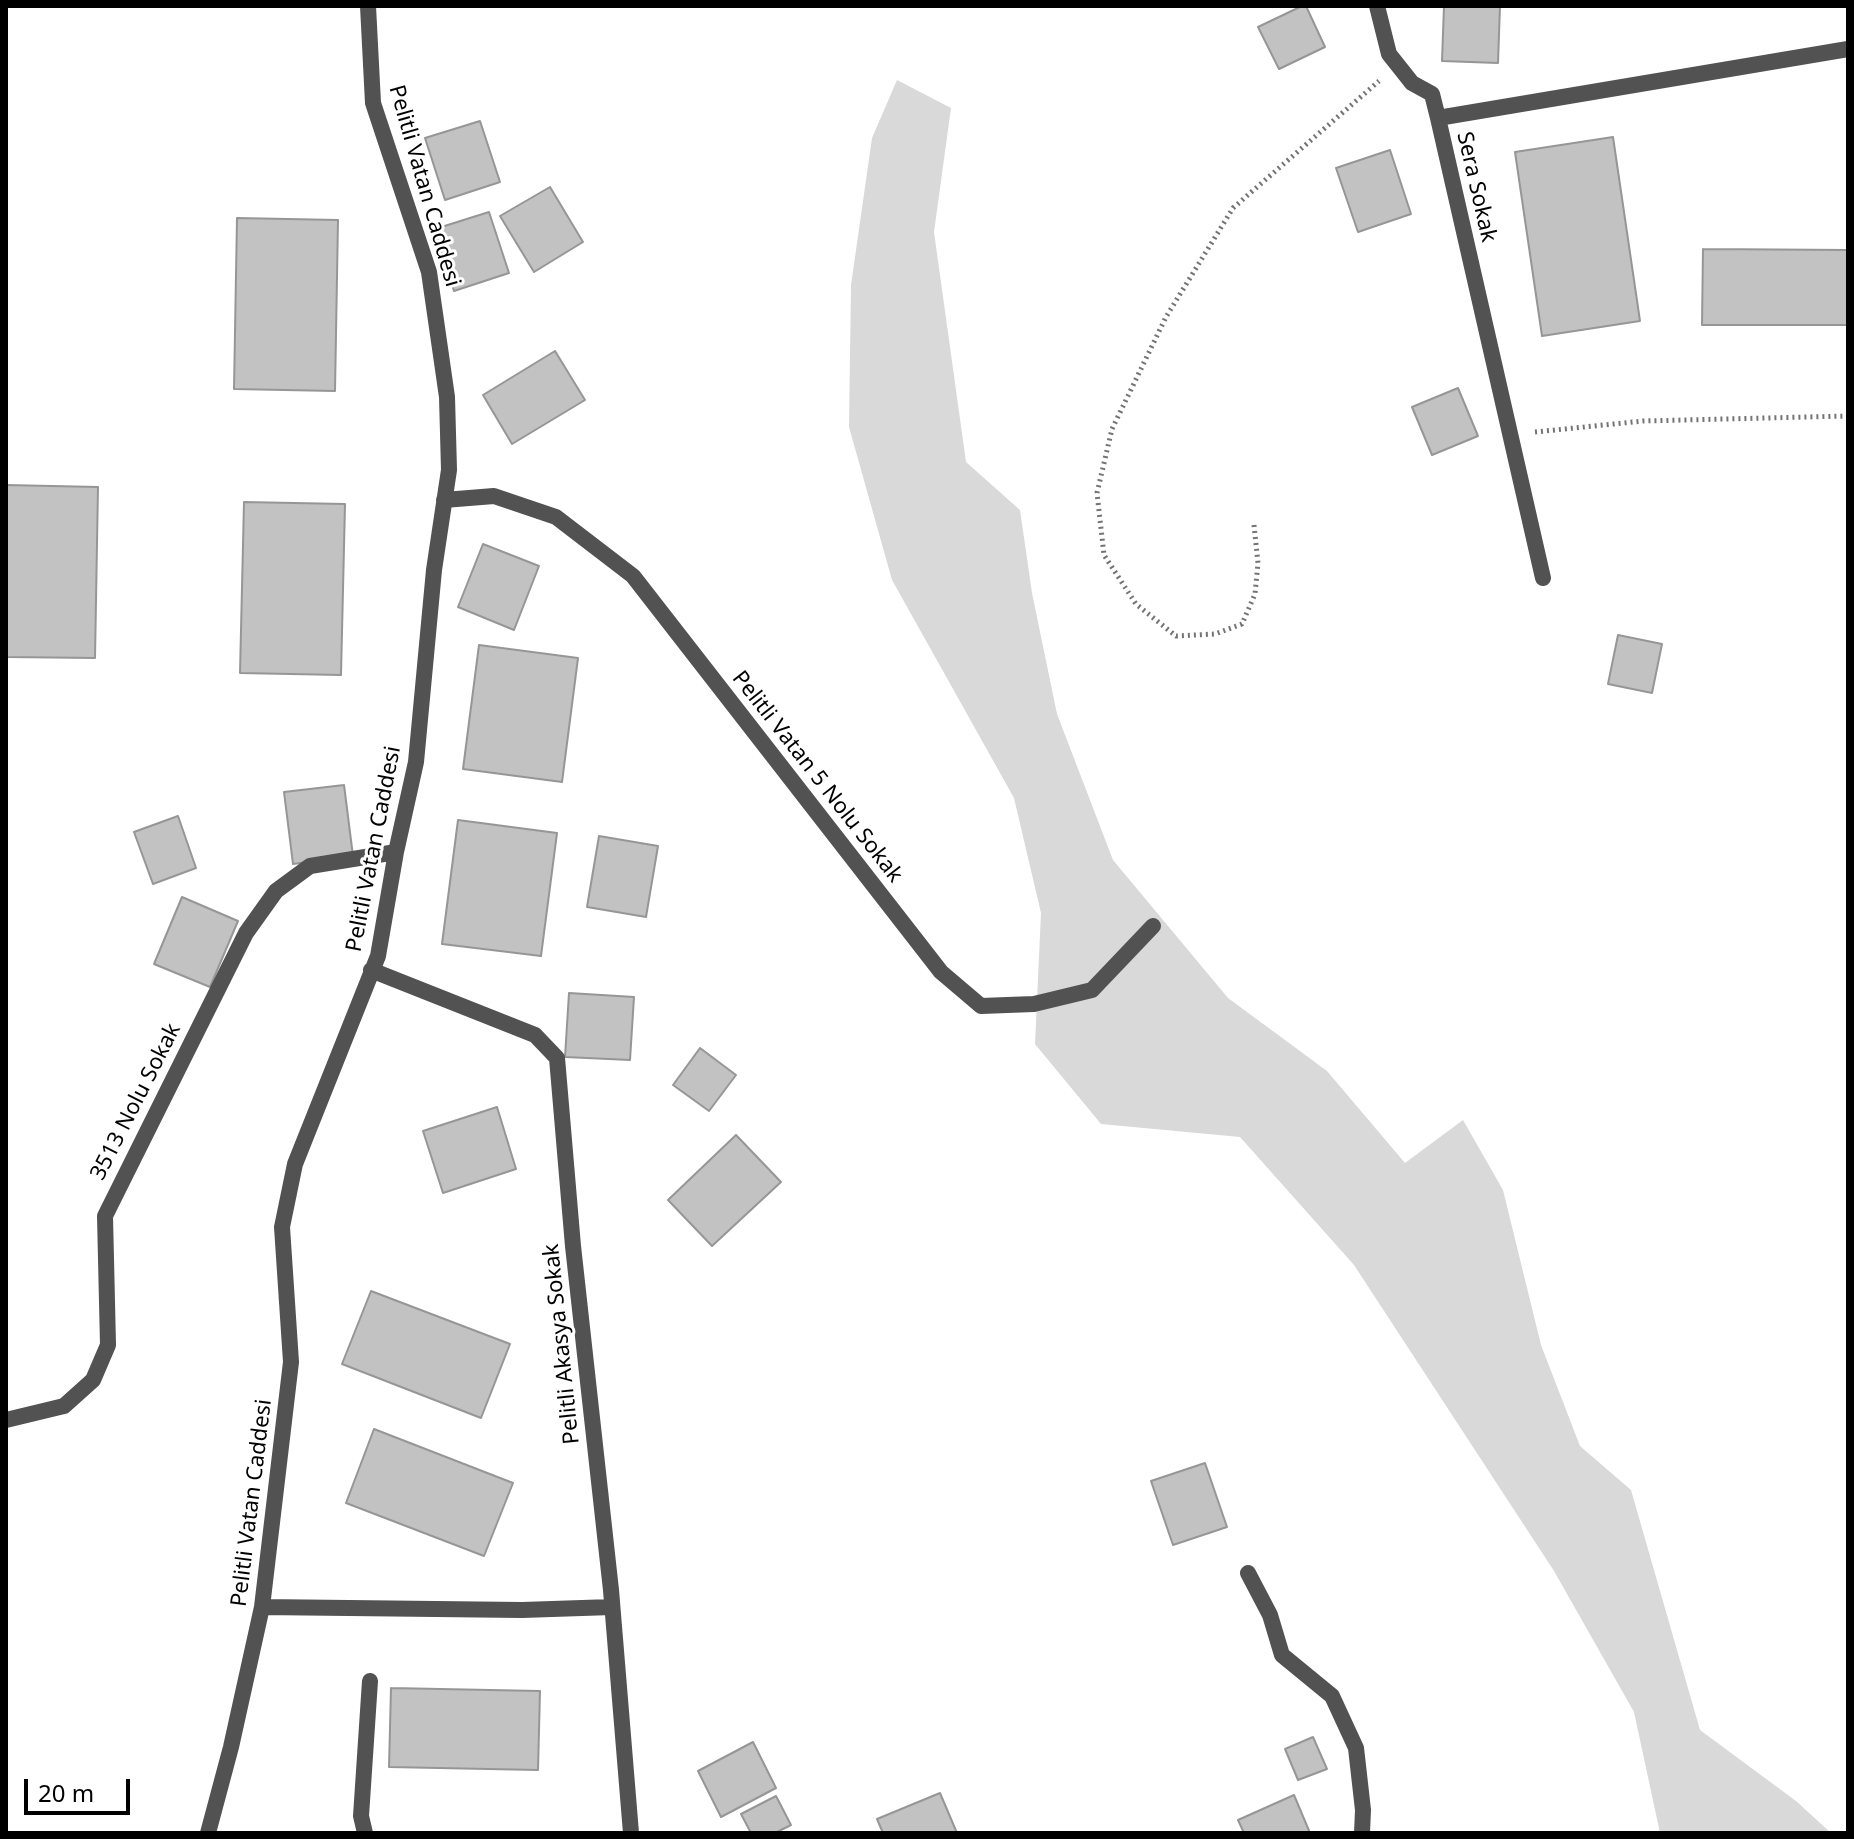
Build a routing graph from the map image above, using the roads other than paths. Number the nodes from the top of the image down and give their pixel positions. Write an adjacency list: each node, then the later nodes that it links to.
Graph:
1 (368, 6): 5 (street, Pelitli Vatan Caddesi)
2 (1377, 6): 4 (street)
3 (1848, 49): 4 (street, Sera Sokak)
4 (1438, 118): 6 (street, Sera Sokak)
5 (444, 500): 7 (street, Pelitli Vatan Caddesi); 8 (street, Pelitli Vatan 5 Nolu Sokak)
6 (1543, 578)
7 (396, 852): 9 (street, Pelitli Vatan Caddesi); 10 (street, 3513 Nolu Sokak)
8 (1153, 926)
9 (371, 970): 12 (street, Pelitli Vatan Caddesi); 13 (street, Pelitli Akasya Sokak)
10 (6, 1420)
11 (1248, 1573): 18 (street)
12 (262, 1607): 13 (street); 15 (street, Pelitli Vatan Caddesi)
13 (612, 1607): 17 (street, Pelitli Akasya Sokak)
14 (370, 1681): 16 (street)
15 (208, 1833)
16 (365, 1833)
17 (631, 1833)
18 (1362, 1833)

